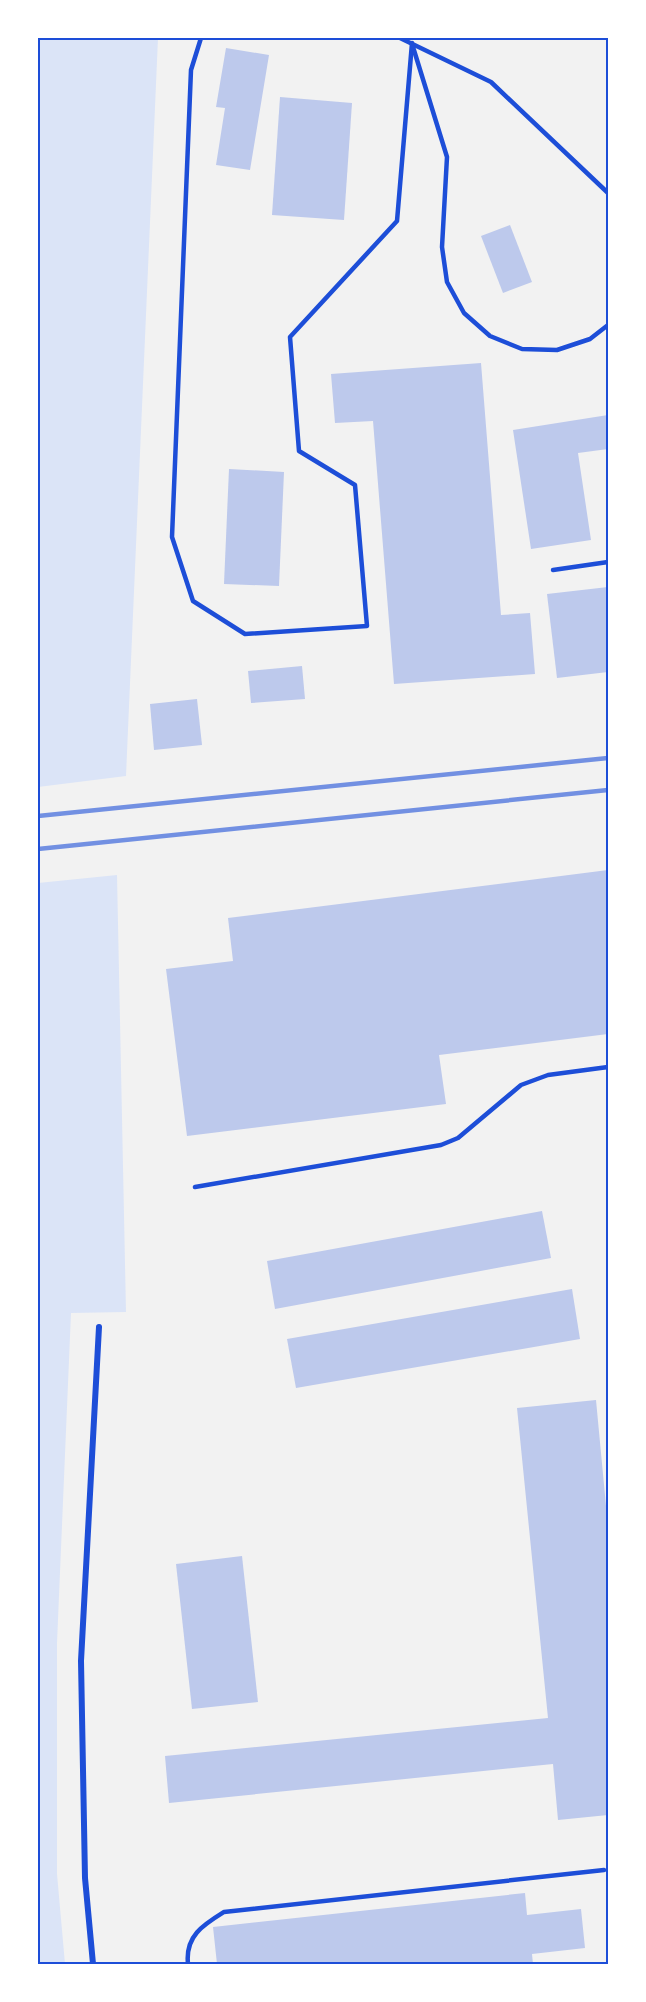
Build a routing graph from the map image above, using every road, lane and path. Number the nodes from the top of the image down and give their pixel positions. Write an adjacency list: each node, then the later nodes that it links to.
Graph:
1 (201, 38): 3 (lane)
2 (400, 38): 3 (lane)
3 (412, 44): 4 (lane); 5 (lane)
4 (609, 193)
5 (609, 325)
6 (609, 562): 7 (lane)
7 (553, 570)
8 (609, 1066): 9 (lane)
9 (195, 1187)
10 (99, 1327): 12 (street)
11 (604, 1870): 13 (lane)
12 (93, 1965)
13 (188, 1965)

